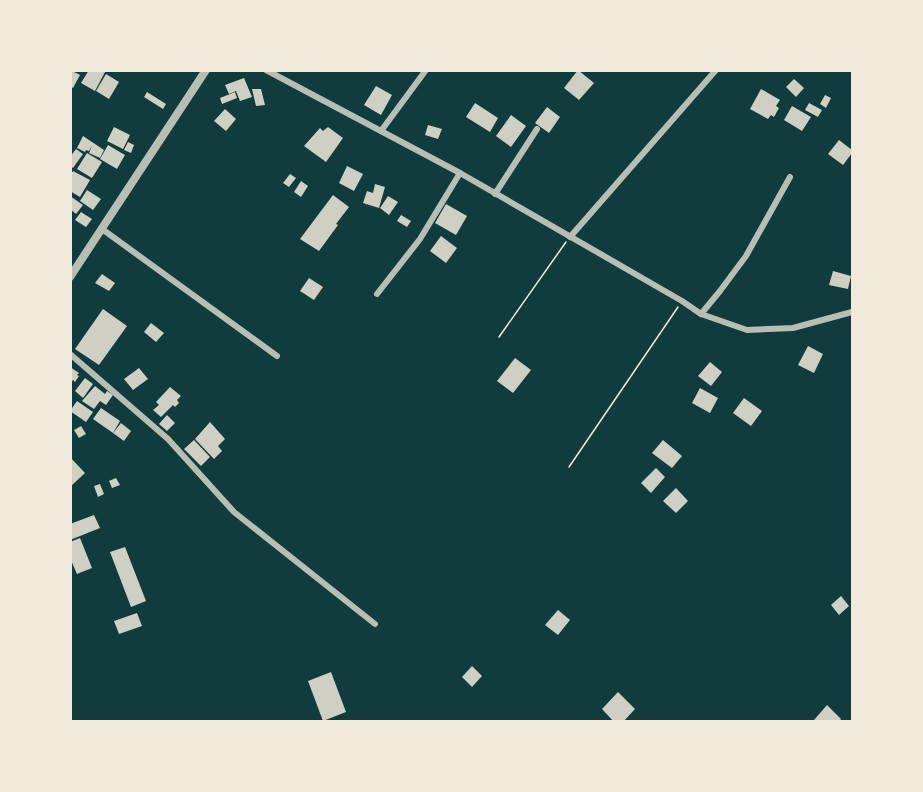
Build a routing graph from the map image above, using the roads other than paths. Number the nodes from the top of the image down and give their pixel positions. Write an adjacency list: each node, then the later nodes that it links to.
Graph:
1 (206, 70): 10 (street)
2 (266, 70): 6 (street)
3 (426, 70): 6 (street)
4 (716, 70): 11 (street)
5 (537, 129): 9 (street)
6 (381, 131): 7 (street)
7 (460, 173): 9 (street); 13 (street)
8 (790, 177): 15 (street)
9 (495, 194): 11 (street)
10 (102, 229): 12 (street); 17 (street)
11 (570, 237): 15 (street)
12 (70, 277)
13 (376, 294)
14 (852, 312): 15 (street)
15 (701, 314)
16 (70, 354): 18 (street)
17 (277, 356)
18 (375, 624)

